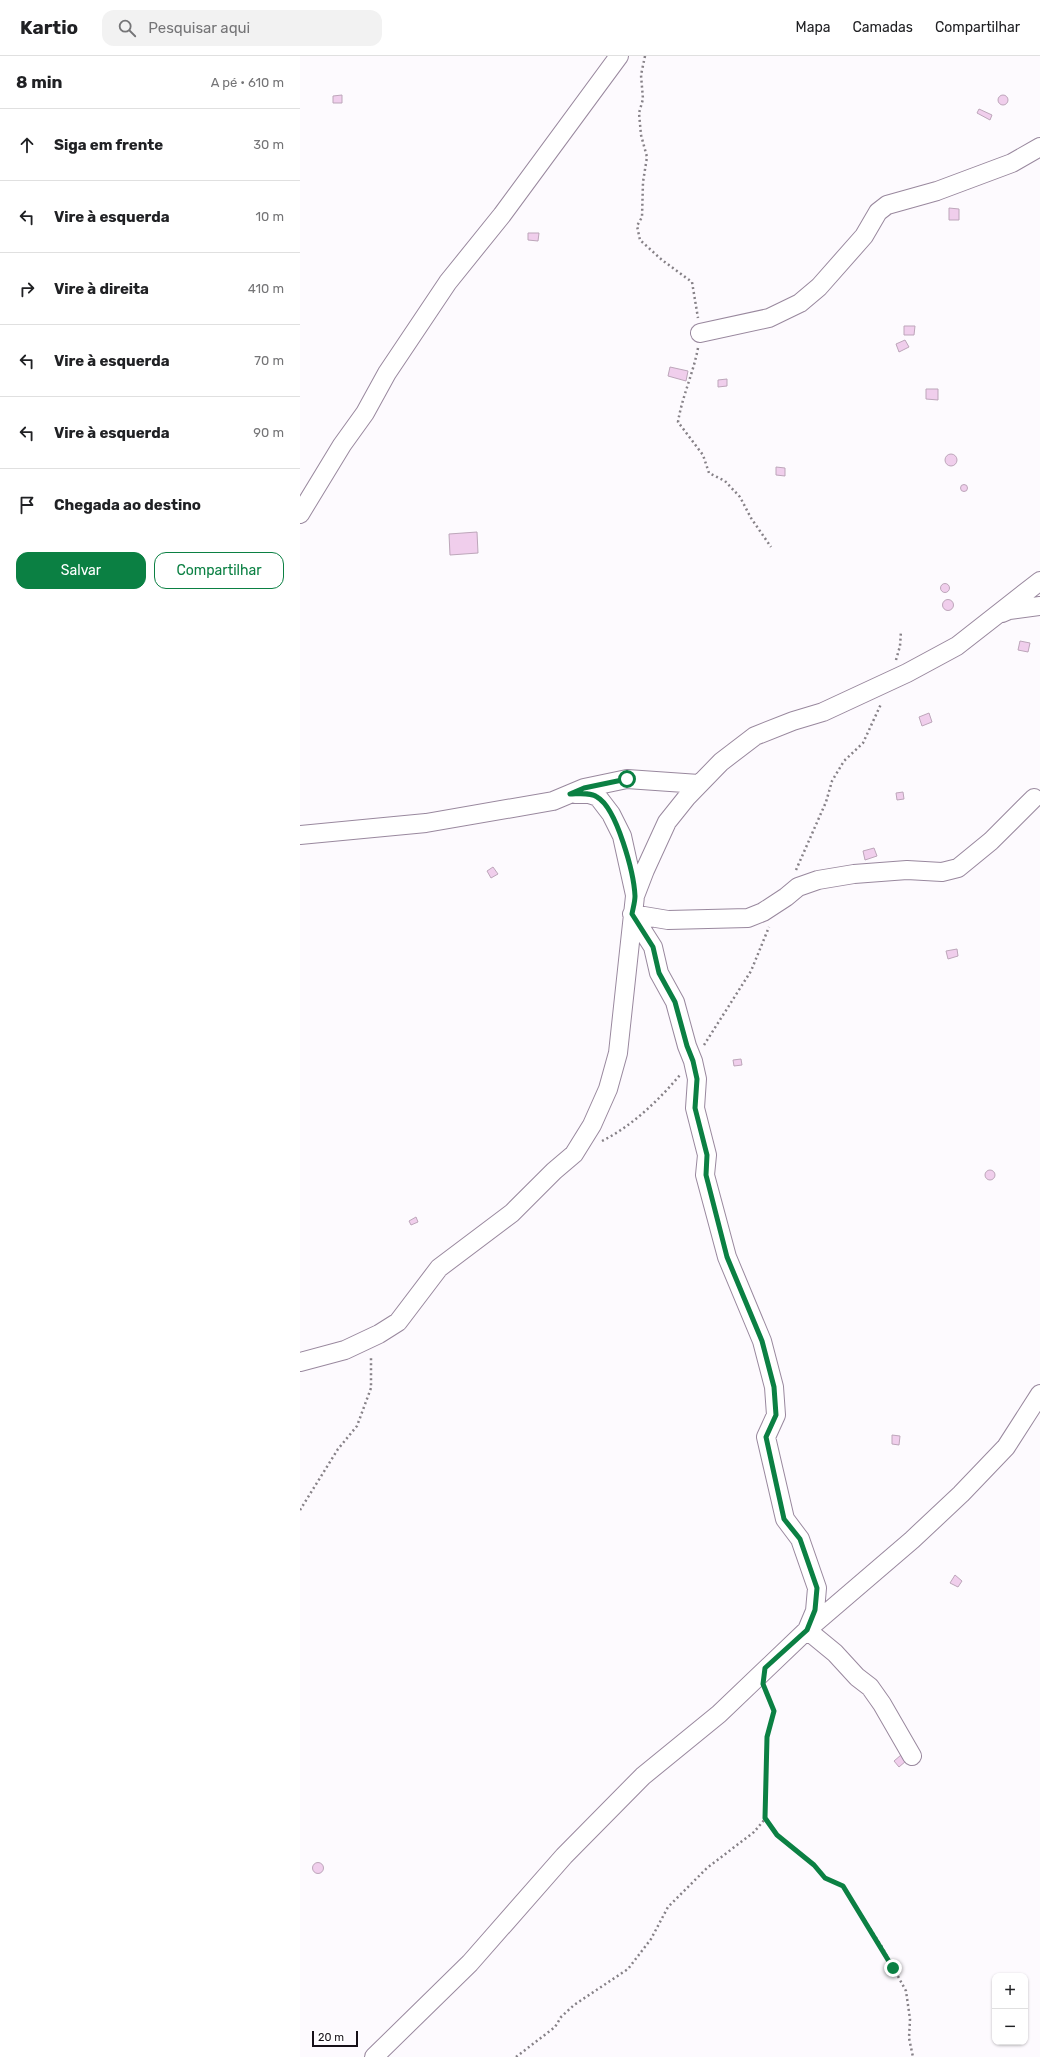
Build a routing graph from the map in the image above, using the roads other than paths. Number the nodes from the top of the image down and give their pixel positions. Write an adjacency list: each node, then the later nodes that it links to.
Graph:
1 (619, 56): 4 (street)
2 (1040, 147): 3 (street)
3 (700, 333)
4 (300, 514)
5 (1040, 581): 7 (street)
6 (1040, 606): 7 (street)
7 (994, 616): 8 (street)
8 (699, 784): 9 (street); 12 (street)
9 (570, 794): 11 (street); 12 (street)
10 (1034, 798): 13 (street)
11 (300, 835)
12 (635, 896): 13 (street)
13 (632, 914): 14 (street); 16 (street)
14 (300, 1362)
15 (1040, 1394): 16 (street)
16 (807, 1630): 17 (street); 18 (street)
17 (912, 1756)
18 (374, 2057)

